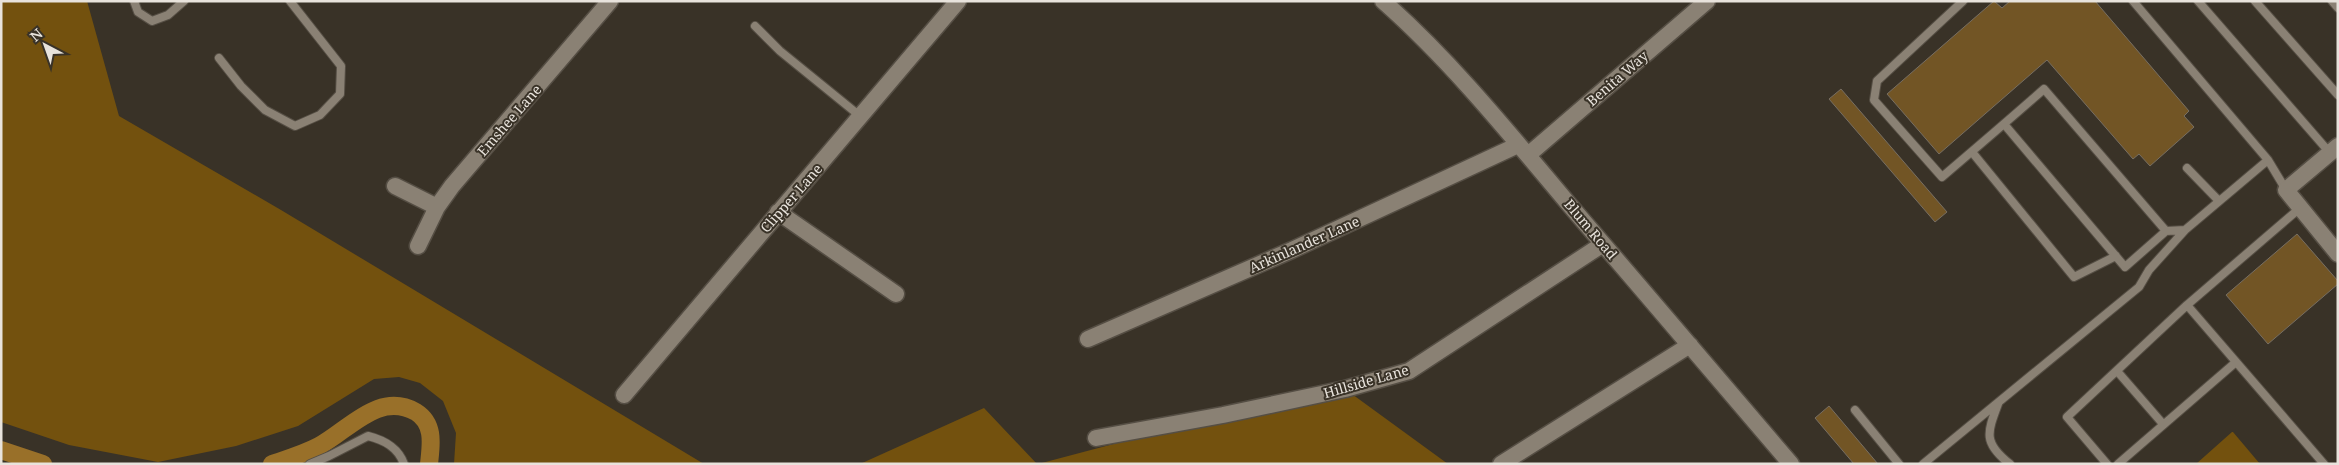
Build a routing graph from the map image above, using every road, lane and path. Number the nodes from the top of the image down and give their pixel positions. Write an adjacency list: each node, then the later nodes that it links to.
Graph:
1 (134, 1): 2 (lane)
2 (184, 1)
3 (290, 1): 15 (lane)
4 (610, 1): 27 (street, Emshee Lane)
5 (958, 1): 17 (street, Clipper Lane)
6 (1383, 1): 20 (street, Blum Road)
7 (1706, 1): 20 (street, Benita Way)
8 (1963, 1): 21 (lane)
9 (2133, 1): 22 (lane)
10 (2198, 1): 19 (lane)
11 (2255, 1): 16 (lane)
12 (2332, 1): 13 (lane)
13 (2338, 8)
14 (755, 26): 17 (lane)
15 (219, 58)
16 (2338, 95)
17 (860, 116): 29 (street, Clipper Lane)
18 (2004, 124): 21 (lane); 31 (lane); 35 (lane)
19 (2334, 149): 25 (street)
20 (1523, 150): 32 (street, Blum Road); 38 (street, Arkinlander Lane)
21 (1972, 152): 35 (lane)
22 (2268, 160): 25 (lane); 26 (lane)
23 (2187, 168): 26 (lane)
24 (395, 186): 27 (street)
25 (2286, 190): 28 (street)
26 (2219, 201): 30 (lane)
27 (437, 206): 33 (street, Emshee Lane)
28 (2300, 208): 34 (street); 37 (lane)
29 (778, 212): 36 (street); 42 (street, Clipper Lane)
30 (2185, 230): 31 (lane); 43 (lane)
31 (2166, 232): 35 (lane)
32 (1603, 244): 39 (street, Blum Road); 46 (street, Hillside Lane)
33 (418, 246)
34 (2338, 254)
35 (2116, 256)
36 (896, 294)
37 (2187, 305): 40 (lane); 41 (lane)
38 (1088, 339)
39 (1690, 345): 49 (street); 50 (street, Blum Road)
40 (2236, 362): 45 (lane); 56 (lane)
41 (2116, 371): 45 (lane); 54 (lane)
42 (624, 395)
43 (1998, 402): 52 (lane); 53 (lane)
44 (1856, 410): 51 (lane)
45 (2163, 424): 55 (lane)
46 (1096, 438)
47 (310, 464): 48 (lane)
48 (404, 464)
49 (1501, 464)
50 (1791, 464)
51 (1899, 464)
52 (1923, 464)
53 (2010, 464)
54 (2107, 464)
55 (2118, 464)
56 (2324, 464)

